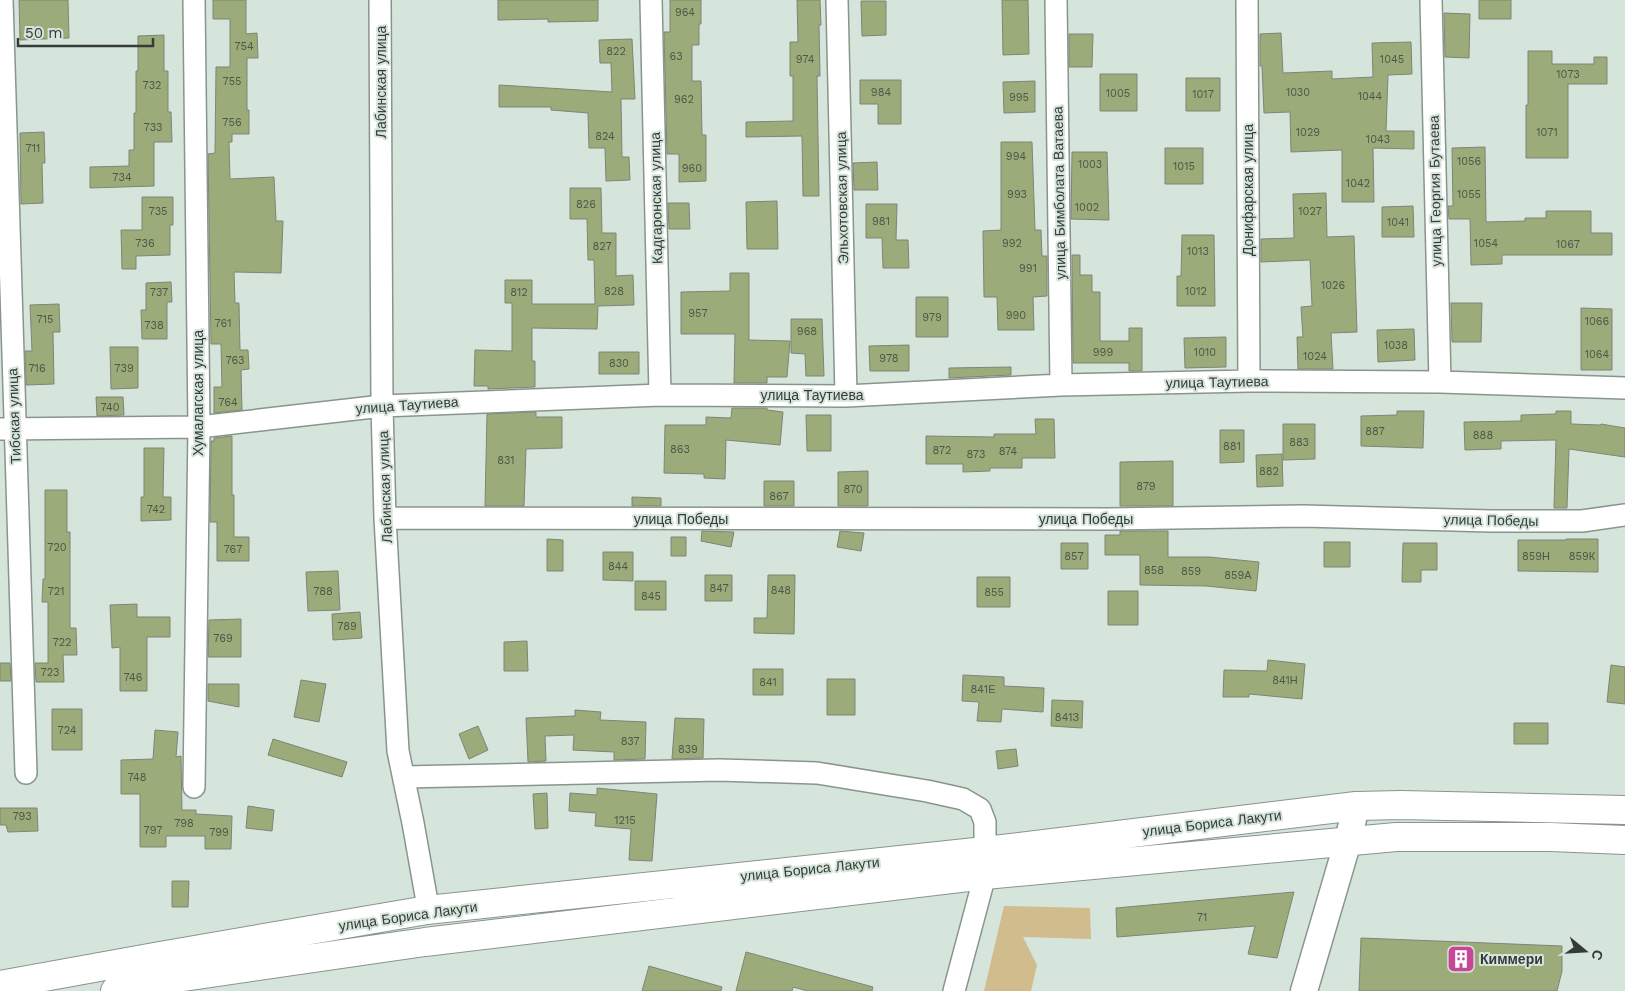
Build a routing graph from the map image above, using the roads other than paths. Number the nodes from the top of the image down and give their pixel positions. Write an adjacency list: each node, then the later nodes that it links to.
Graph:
1 (2, 0): 17 (street, Тибская улица)
2 (194, 0): 16 (street, Хумалагская улица)
3 (380, 0): 15 (street, Лабинская улица)
4 (651, 0): 13 (street, Кадгаронская улица)
5 (837, 0): 14 (street, Эльхотовская улица)
6 (1056, 0): 11 (street, улица Бимболата Ватаева)
7 (1247, 0): 9 (street, Донифарская улица)
8 (1431, 0): 10 (street, улица Георгия Бутаева)
9 (1250, 381): 10 (street, улица Таутиева); 11 (street, улица Таутиева)
10 (1440, 382): 12 (street, улица Таутиева)
11 (1061, 385): 14 (street, улица Таутиева)
12 (1625, 388)
13 (660, 395): 14 (street, улица Таутиева); 15 (street, улица Таутиева)
14 (846, 396)
15 (382, 406): 16 (street, улица Таутиева); 19 (street, Лабинская улица)
16 (199, 428): 17 (street, улица Таутиева); 22 (street, Хумалагская улица)
17 (7, 429): 20 (street, Тибская улица)
18 (1625, 515): 19 (street, улица Победы)
19 (385, 518): 21 (street, Лабинская улица)
20 (26, 773)
21 (404, 777): 27 (street); 28 (street, Лабинская улица)
22 (194, 787)
23 (1356, 806): 24 (main road, улица Бориса Лакути); 26 (street); 27 (main road, улица Бориса Лакути)
24 (1625, 810)
25 (1625, 840): 26 (main road, улица Бориса Лакути)
26 (1348, 841): 27 (main road, улица Бориса Лакути); 33 (street)
27 (985, 863): 28 (main road, улица Бориса Лакути); 29 (main road, улица Бориса Лакути); 32 (street)
28 (427, 910): 30 (main road, улица Бориса Лакути)
29 (168, 985): 31 (main road, улица Бориса Лакути)
30 (0, 986)
31 (115, 991)
32 (954, 991)
33 (1304, 991)

